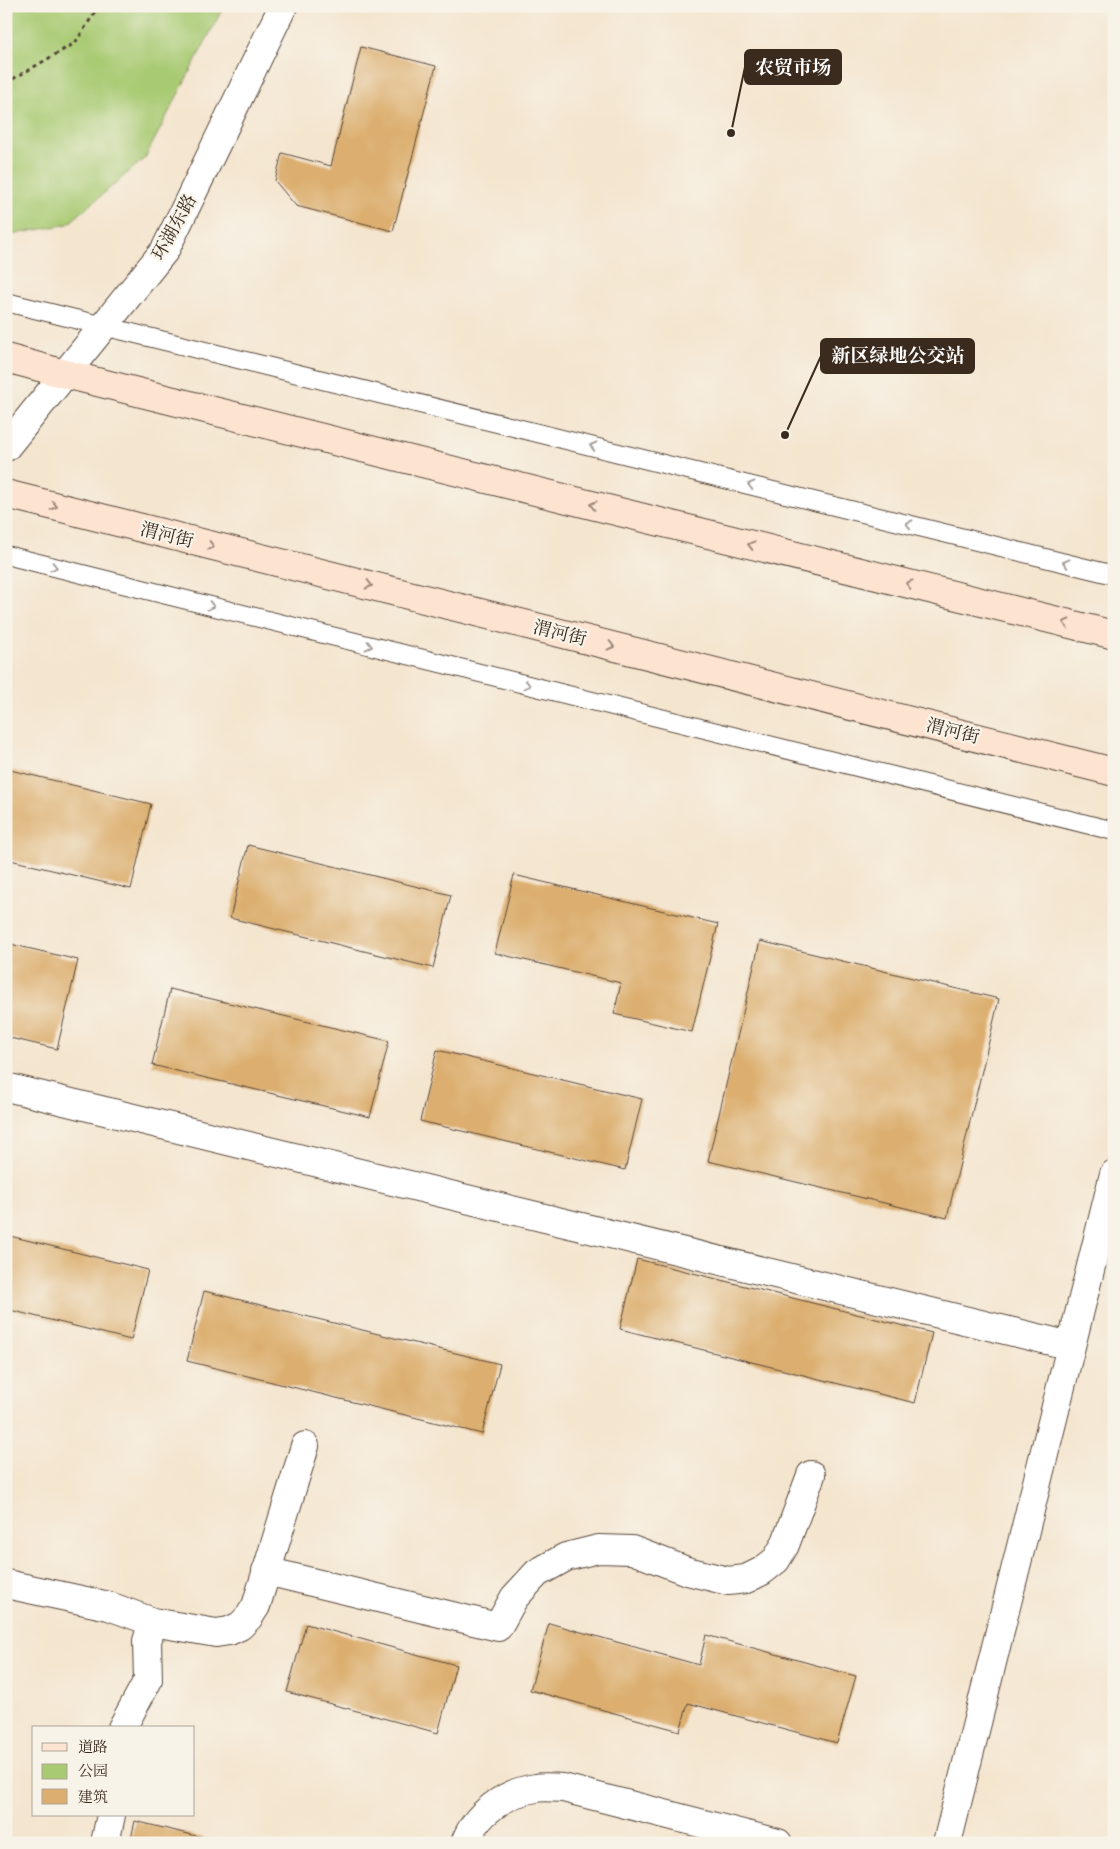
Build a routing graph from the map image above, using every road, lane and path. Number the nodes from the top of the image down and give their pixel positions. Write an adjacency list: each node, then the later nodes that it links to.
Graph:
1 (99, 6): 3 (path)
2 (283, 6): 5 (street, 环湖东路)
3 (6, 84)
4 (6, 302): 5 (lane)
5 (104, 326): 7 (street, 环湖东路); 11 (lane, one-way to 5)
6 (6, 358): 7 (main road)
7 (65, 374): 8 (street, 环湖东路); 12 (main road, one-way to 7)
8 (6, 447)
9 (6, 494): 13 (main road, 渭河街, one-way to 13)
10 (6, 555): 14 (lane, one-way to 14)
11 (1114, 574)
12 (1114, 635)
13 (1114, 772)
14 (1114, 832)
15 (6, 1087): 17 (street)
16 (1114, 1174): 17 (street)
17 (1071, 1346): 28 (street)
18 (305, 1446): 20 (street)
19 (810, 1475): 20 (street)
20 (266, 1571): 22 (street)
21 (6, 1584): 22 (street)
22 (153, 1622): 23 (street)
23 (123, 1726)
24 (111, 1816): 25 (street)
25 (105, 1843)
26 (465, 1843): 27 (street)
27 (778, 1843)
28 (947, 1843)

